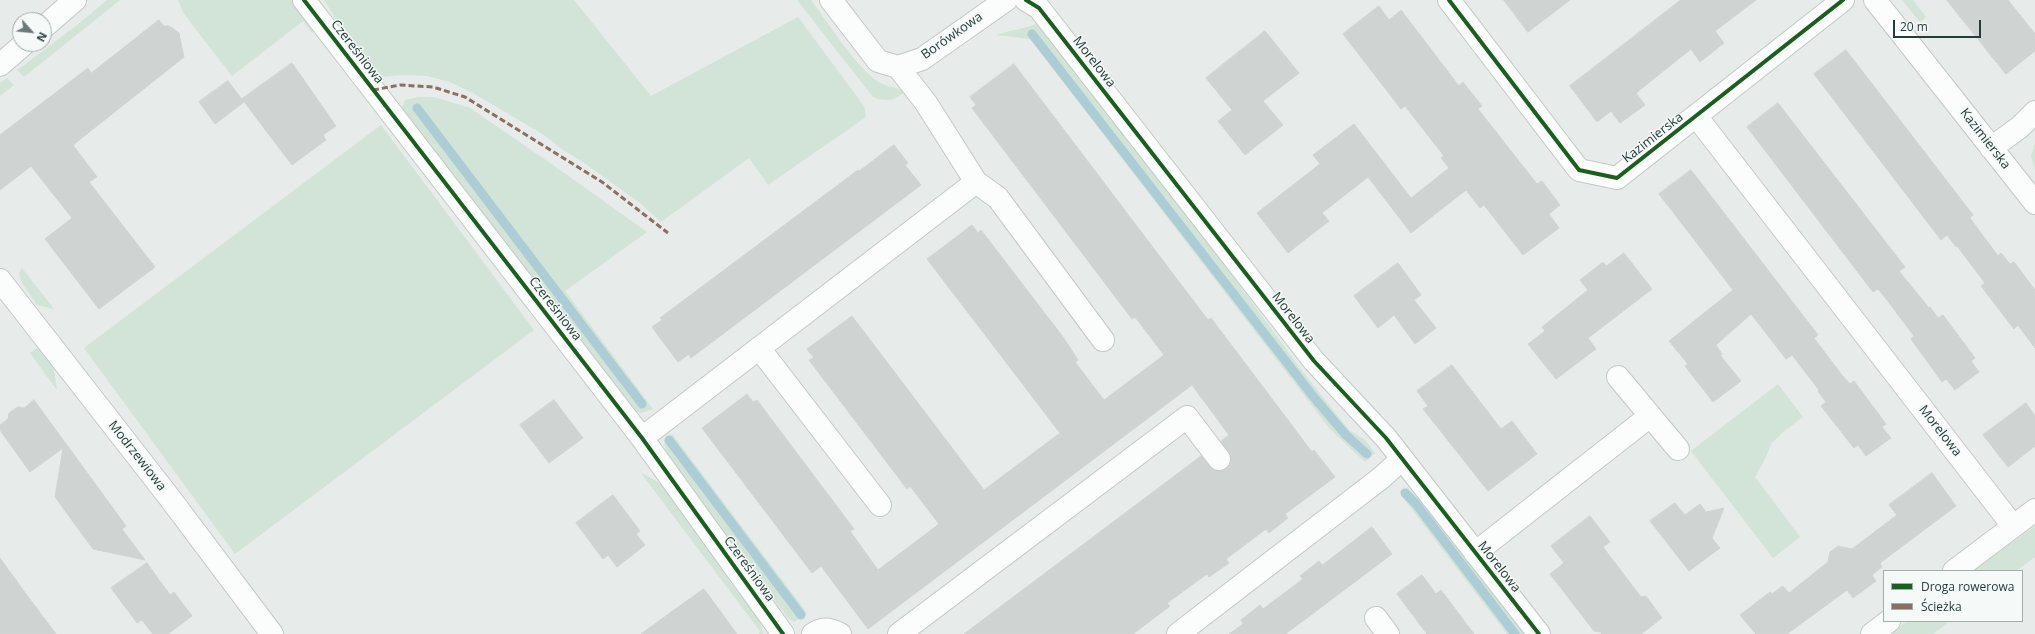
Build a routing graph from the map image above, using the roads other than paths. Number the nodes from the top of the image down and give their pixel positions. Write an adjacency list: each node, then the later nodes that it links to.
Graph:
1 (75, 0): 9 (street)
2 (304, 0): 24 (street, Czereśniowa)
3 (831, 0): 12 (street)
4 (1006, 0): 12 (street, Borówkowa)
5 (1449, 0): 14 (street, Kazimierska)
6 (1843, 0): 14 (street, Kazimierska)
7 (1875, 0): 15 (street, Kazimierska)
8 (1032, 4): 27 (street, Morelowa)
9 (52, 20)
10 (15, 52): 11 (street)
11 (0, 65)
12 (898, 67): 16 (street)
13 (2035, 112): 15 (street)
14 (1696, 116): 19 (street, Kazimierska)
15 (1991, 148): 17 (street, Kazimierska)
16 (976, 182): 20 (street); 21 (street)
17 (2035, 203)
18 (0, 280): 34 (street, Modrzewiowa)
19 (1866, 336): 30 (street, Morelowa)
20 (1103, 340)
21 (759, 348): 24 (street); 28 (street)
22 (1618, 377): 23 (street)
23 (1650, 416): 25 (street); 31 (street, Morelowa)
24 (642, 438): 35 (street, Czereśniowa)
25 (1678, 449)
26 (1219, 459): 38 (street)
27 (1402, 459): 31 (street, Morelowa); 39 (street)
28 (880, 505)
29 (2035, 510): 30 (street)
30 (2013, 526): 32 (street)
31 (1475, 552): 40 (street, Morelowa)
32 (1955, 570)
33 (1888, 622): 41 (street)
34 (272, 634)
35 (784, 634)
36 (813, 634): 37 (street)
37 (840, 634)
38 (899, 634)
39 (1178, 634)
40 (1539, 634)
41 (1872, 634)

